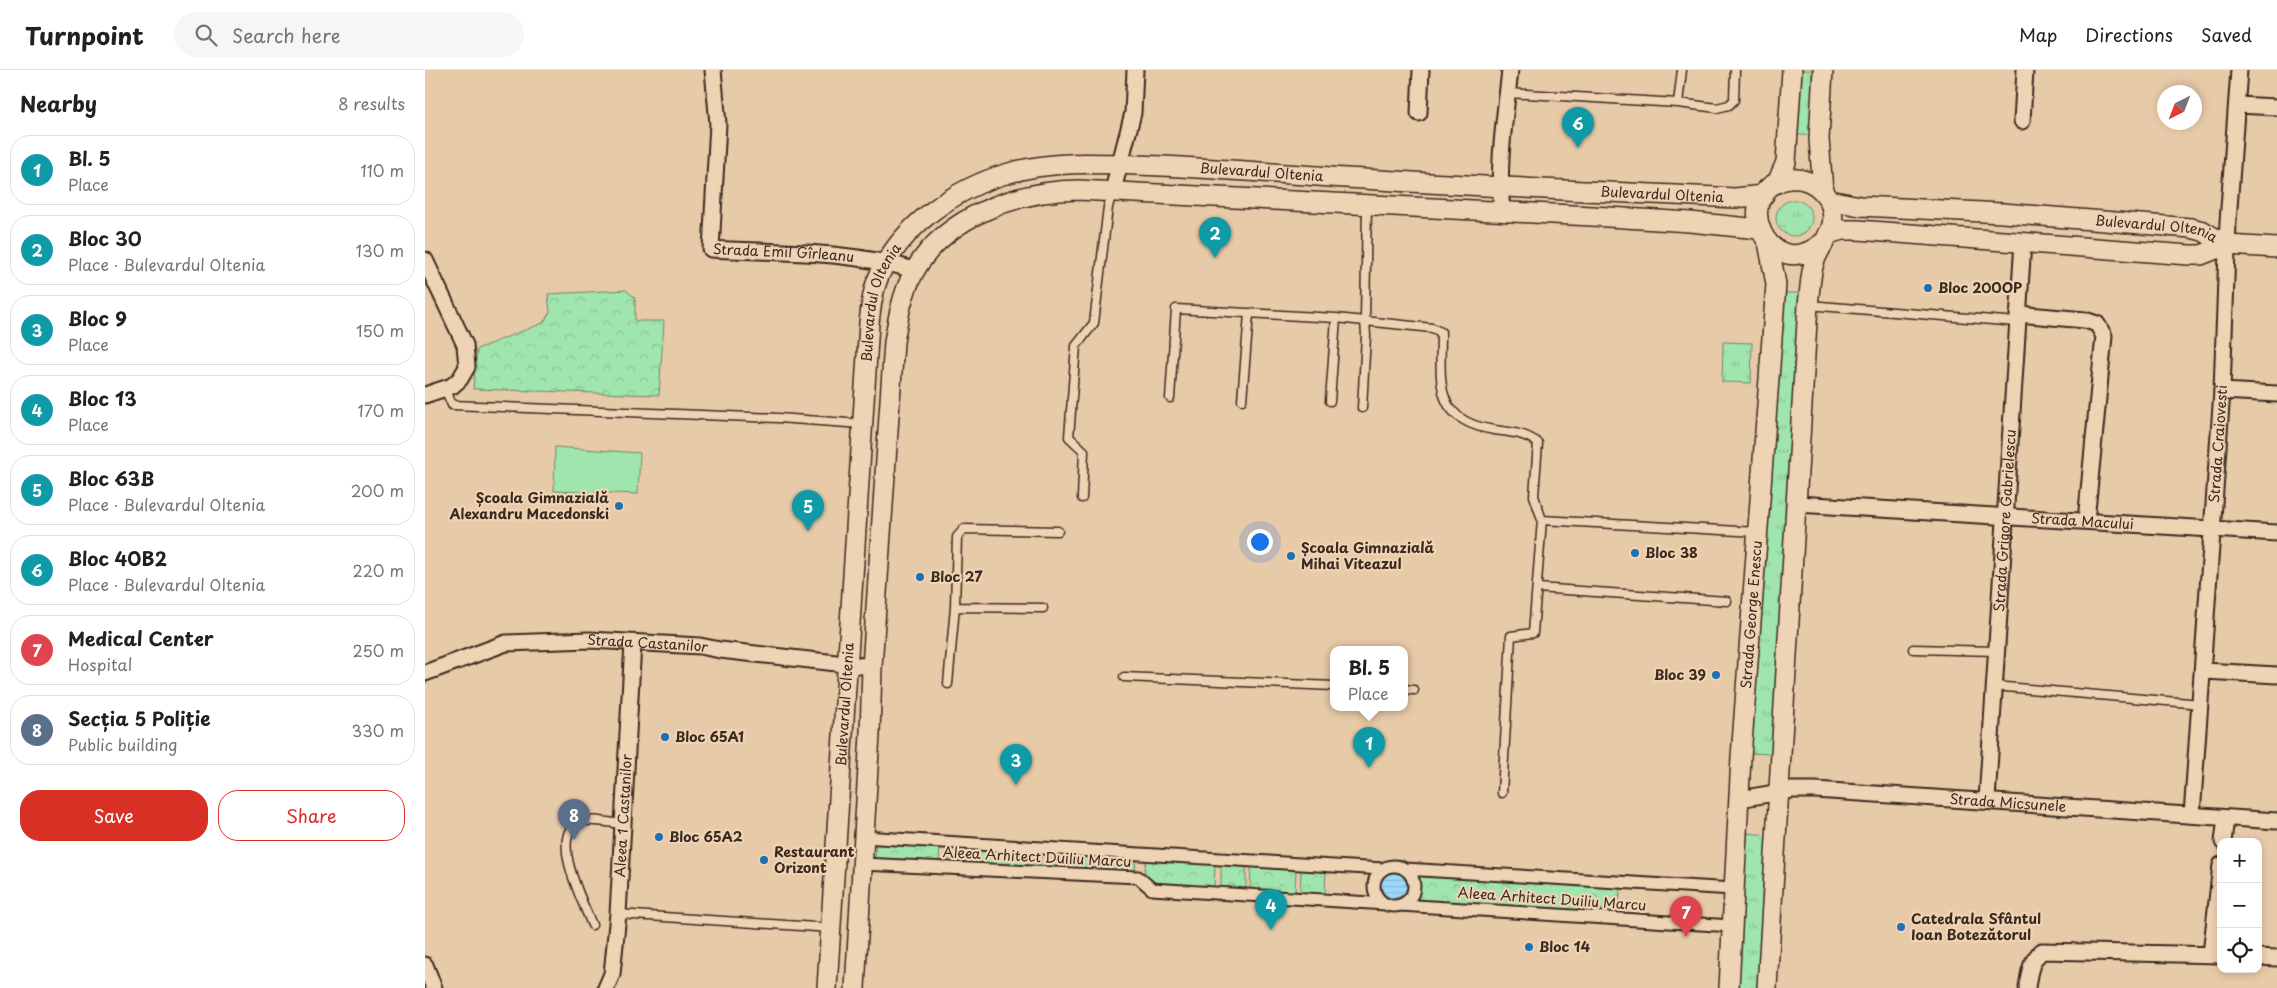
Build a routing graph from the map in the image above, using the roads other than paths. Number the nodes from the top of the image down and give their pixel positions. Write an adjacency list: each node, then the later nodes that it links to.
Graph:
1 (713, 70): 30 (street, Strada Emil Gîrleanu)
2 (1135, 70): 17 (street)
3 (1421, 70): 15 (street)
4 (1510, 70): 11 (street)
5 (1682, 70): 12 (lane)
6 (1735, 70): 12 (lane)
7 (1792, 70): 19 (street)
8 (1823, 70): 21 (street)
9 (2025, 70): 16 (street)
10 (2239, 70): 13 (street, Strada Craiovești)
11 (1508, 93): 12 (lane); 18 (street)
12 (1678, 103)
13 (2237, 104): 14 (street); 27 (street, Strada Craiovești)
14 (2277, 107)
15 (1419, 113)
16 (2021, 121)
17 (1121, 164): 18 (street, Bulevardul Oltenia); 20 (street); 30 (street, Bulevardul Oltenia)
18 (1499, 186): 19 (street, Bulevardul Oltenia); 23 (street)
19 (1770, 189): 21 (street); 24 (street)
20 (1113, 190): 22 (street, Bulevardul Oltenia); 31 (street, Bulevardul Oltenia); 46 (lane)
21 (1826, 196): 25 (street); 27 (street, Bulevardul Oltenia)
22 (1367, 204): 23 (street, Bulevardul Oltenia); 36 (lane)
23 (1502, 212): 24 (street, Bulevardul Oltenia)
24 (1763, 236): 25 (street); 53 (street, Strada George Enescu)
25 (1825, 238): 26 (street, Bulevardul Oltenia); 32 (street)
26 (2023, 242): 27 (street, Bulevardul Oltenia); 35 (street, Strada Grigore Gabrielescu)
27 (2227, 245): 28 (street); 38 (street, Strada Craiovești)
28 (2277, 248)
29 (425, 260): 37 (street)
30 (887, 262): 31 (street, Strada Emil Gîrleanu); 45 (street, Bulevardul Oltenia)
31 (914, 270): 63 (street, Bulevardul Oltenia)
32 (1808, 304): 35 (lane); 47 (street)
33 (1249, 314): 34 (lane); 41 (lane); 42 (lane)
34 (1336, 318): 36 (lane); 43 (lane)
35 (2018, 318): 48 (street, Strada Grigore Gabrielescu); 50 (street)
36 (1365, 320): 44 (lane); 49 (lane)
37 (445, 389): 40 (street); 45 (lane)
38 (2222, 391): 39 (street); 51 (street, Strada Craiovești)
39 (2277, 394)
40 (425, 395)
41 (1170, 398)
42 (1242, 400)
43 (1330, 401)
44 (1362, 408)
45 (862, 424): 62 (street, Bulevardul Oltenia)
46 (1082, 498)
47 (1797, 504): 48 (street, Strada Macului); 75 (street)
48 (2004, 517): 50 (street, Strada Macului); 61 (street, Strada Grigore Gabrielescu)
49 (1542, 520): 53 (lane); 55 (lane)
50 (2086, 521): 51 (street, Strada Macului)
51 (2212, 530): 54 (street, Strada Macului); 64 (street, Strada Craiovești)
52 (1058, 531): 57 (lane)
53 (1758, 532): 76 (street, Strada George Enescu)
54 (2277, 534)
55 (1537, 588): 56 (lane); 74 (lane)
56 (1727, 600)
57 (955, 607): 58 (lane); 68 (lane)
58 (1043, 608)
59 (633, 643): 62 (street, Strada Castanilor); 65 (street, Strada Castanilor); 81 (street, Aleea 1 Castanilor)
60 (1913, 649): 61 (lane)
61 (1996, 652): 70 (street, Strada Grigore Gabrielescu)
62 (847, 665): 63 (street, Strada Castanilor); 94 (street, Bulevardul Oltenia)
63 (872, 668): 82 (street, Bulevardul Oltenia)
64 (2203, 671): 66 (street); 73 (street, Strada Craiovești)
65 (425, 673)
66 (2277, 675)
67 (1124, 676): 69 (lane)
68 (948, 684)
69 (1330, 686)
70 (1994, 686): 73 (lane); 77 (street, Strada Grigore Gabrielescu)
71 (1408, 689): 72 (lane)
72 (1414, 690)
73 (2201, 704): 78 (street, Strada Craiovești)
74 (1502, 793)
75 (1777, 793): 76 (street, Strada Micșunele); 77 (street, Strada Micșunele); 104 (street)
76 (1739, 799): 88 (street, Strada George Enescu)
77 (1987, 800): 78 (street, Strada Micșunele)
78 (2192, 816): 79 (street, Strada Micșunele)
79 (2226, 818): 80 (street, Strada Micșunele); 83 (street)
80 (2277, 821)
81 (622, 824): 91 (street, Aleea 1 Castanilor); 92 (lane)
82 (863, 837): 84 (street, Bulevardul Oltenia); 85 (street, Aleea Arhitect Duiliu Marcu)
83 (2224, 838)
84 (861, 864): 89 (street, Aleea Arhitect Duiliu Marcu); 102 (street, Bulevardul Oltenia)
85 (1383, 869): 86 (street, Aleea Arhitect Duiliu Marcu); 89 (street)
86 (1405, 869): 88 (street, Aleea Arhitect Duiliu Marcu); 90 (street)
87 (2220, 883): 95 (street)
88 (1733, 889): 93 (street, Strada George Enescu)
89 (1386, 904): 90 (street, Aleea Arhitect Duiliu Marcu)
90 (1400, 905): 93 (street, Aleea Arhitect Duiliu Marcu)
91 (618, 914): 94 (lane); 100 (street, Aleea 1 Castanilor)
92 (592, 925)
93 (1732, 926): 103 (street, Strada George Enescu)
94 (831, 928): 101 (street, Bulevardul Oltenia)
95 (2216, 955): 105 (street)
96 (2262, 957): 97 (street)
97 (2277, 958)
98 (425, 965): 99 (street)
99 (435, 988)
100 (607, 988)
101 (827, 988)
102 (855, 988)
103 (1729, 988)
104 (1767, 988)
105 (2027, 988)

